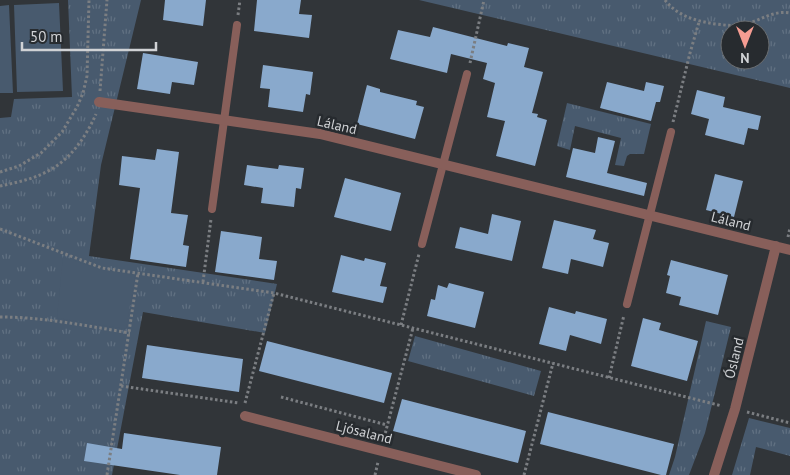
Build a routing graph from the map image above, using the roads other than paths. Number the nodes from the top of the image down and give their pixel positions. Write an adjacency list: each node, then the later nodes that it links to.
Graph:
1 (236, 25): 4 (lane)
2 (467, 74): 6 (lane)
3 (99, 102): 4 (street, Láland)
4 (224, 120): 6 (street, Láland); 7 (lane)
5 (670, 132): 8 (lane)
6 (442, 164): 8 (street, Láland); 9 (lane)
7 (212, 209)
8 (650, 216): 10 (street, Láland); 12 (lane)
9 (422, 244)
10 (776, 246): 11 (street, Láland); 15 (street, Ósland)
11 (790, 250)
12 (627, 304)
13 (244, 413): 14 (street, Ljósaland)
14 (476, 475)
15 (714, 475)

